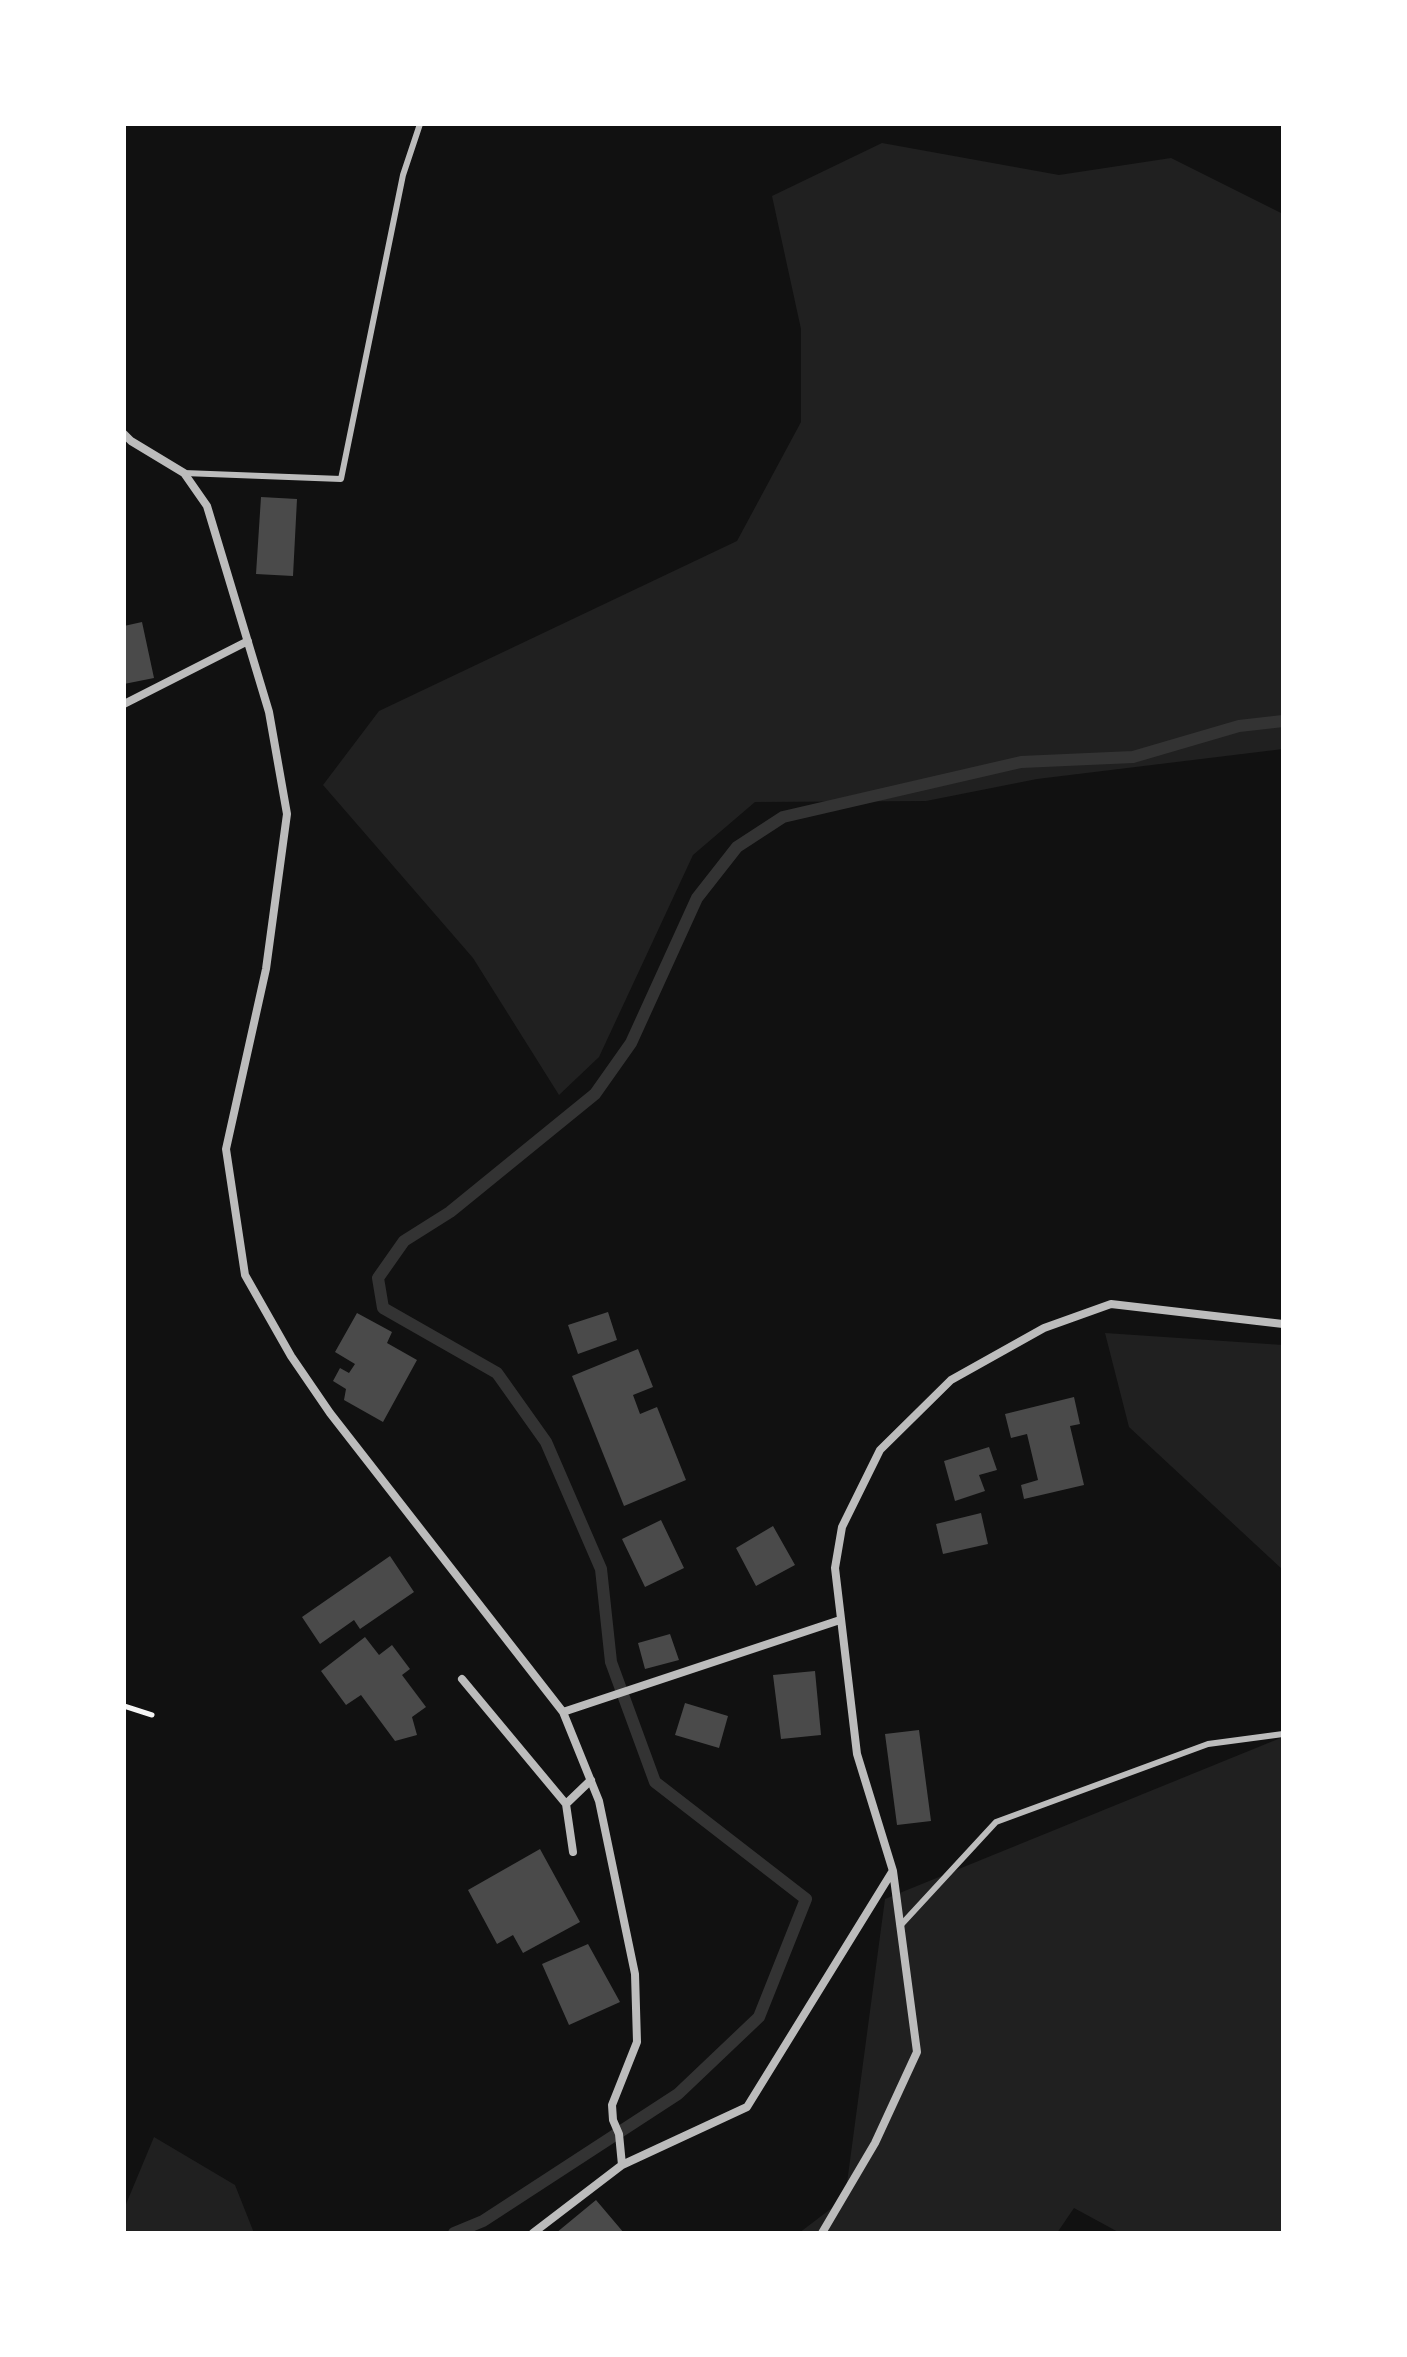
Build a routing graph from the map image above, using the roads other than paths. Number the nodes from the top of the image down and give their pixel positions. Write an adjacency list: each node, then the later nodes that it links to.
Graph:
1 (420, 124): 3 (lane)
2 (124, 434): 3 (street)
3 (184, 473): 4 (street)
4 (248, 641): 5 (street); 9 (street)
5 (124, 704)
6 (1283, 1324): 7 (street)
7 (840, 1620): 9 (street); 14 (street)
8 (462, 1679): 12 (street)
9 (563, 1712): 11 (street)
10 (1283, 1734): 15 (lane)
11 (591, 1780): 12 (street); 16 (street)
12 (566, 1804): 13 (street)
13 (573, 1852)
14 (893, 1871): 15 (street); 16 (street)
15 (900, 1926): 18 (street)
16 (622, 2165): 17 (street)
17 (533, 2233)
18 (822, 2233)

